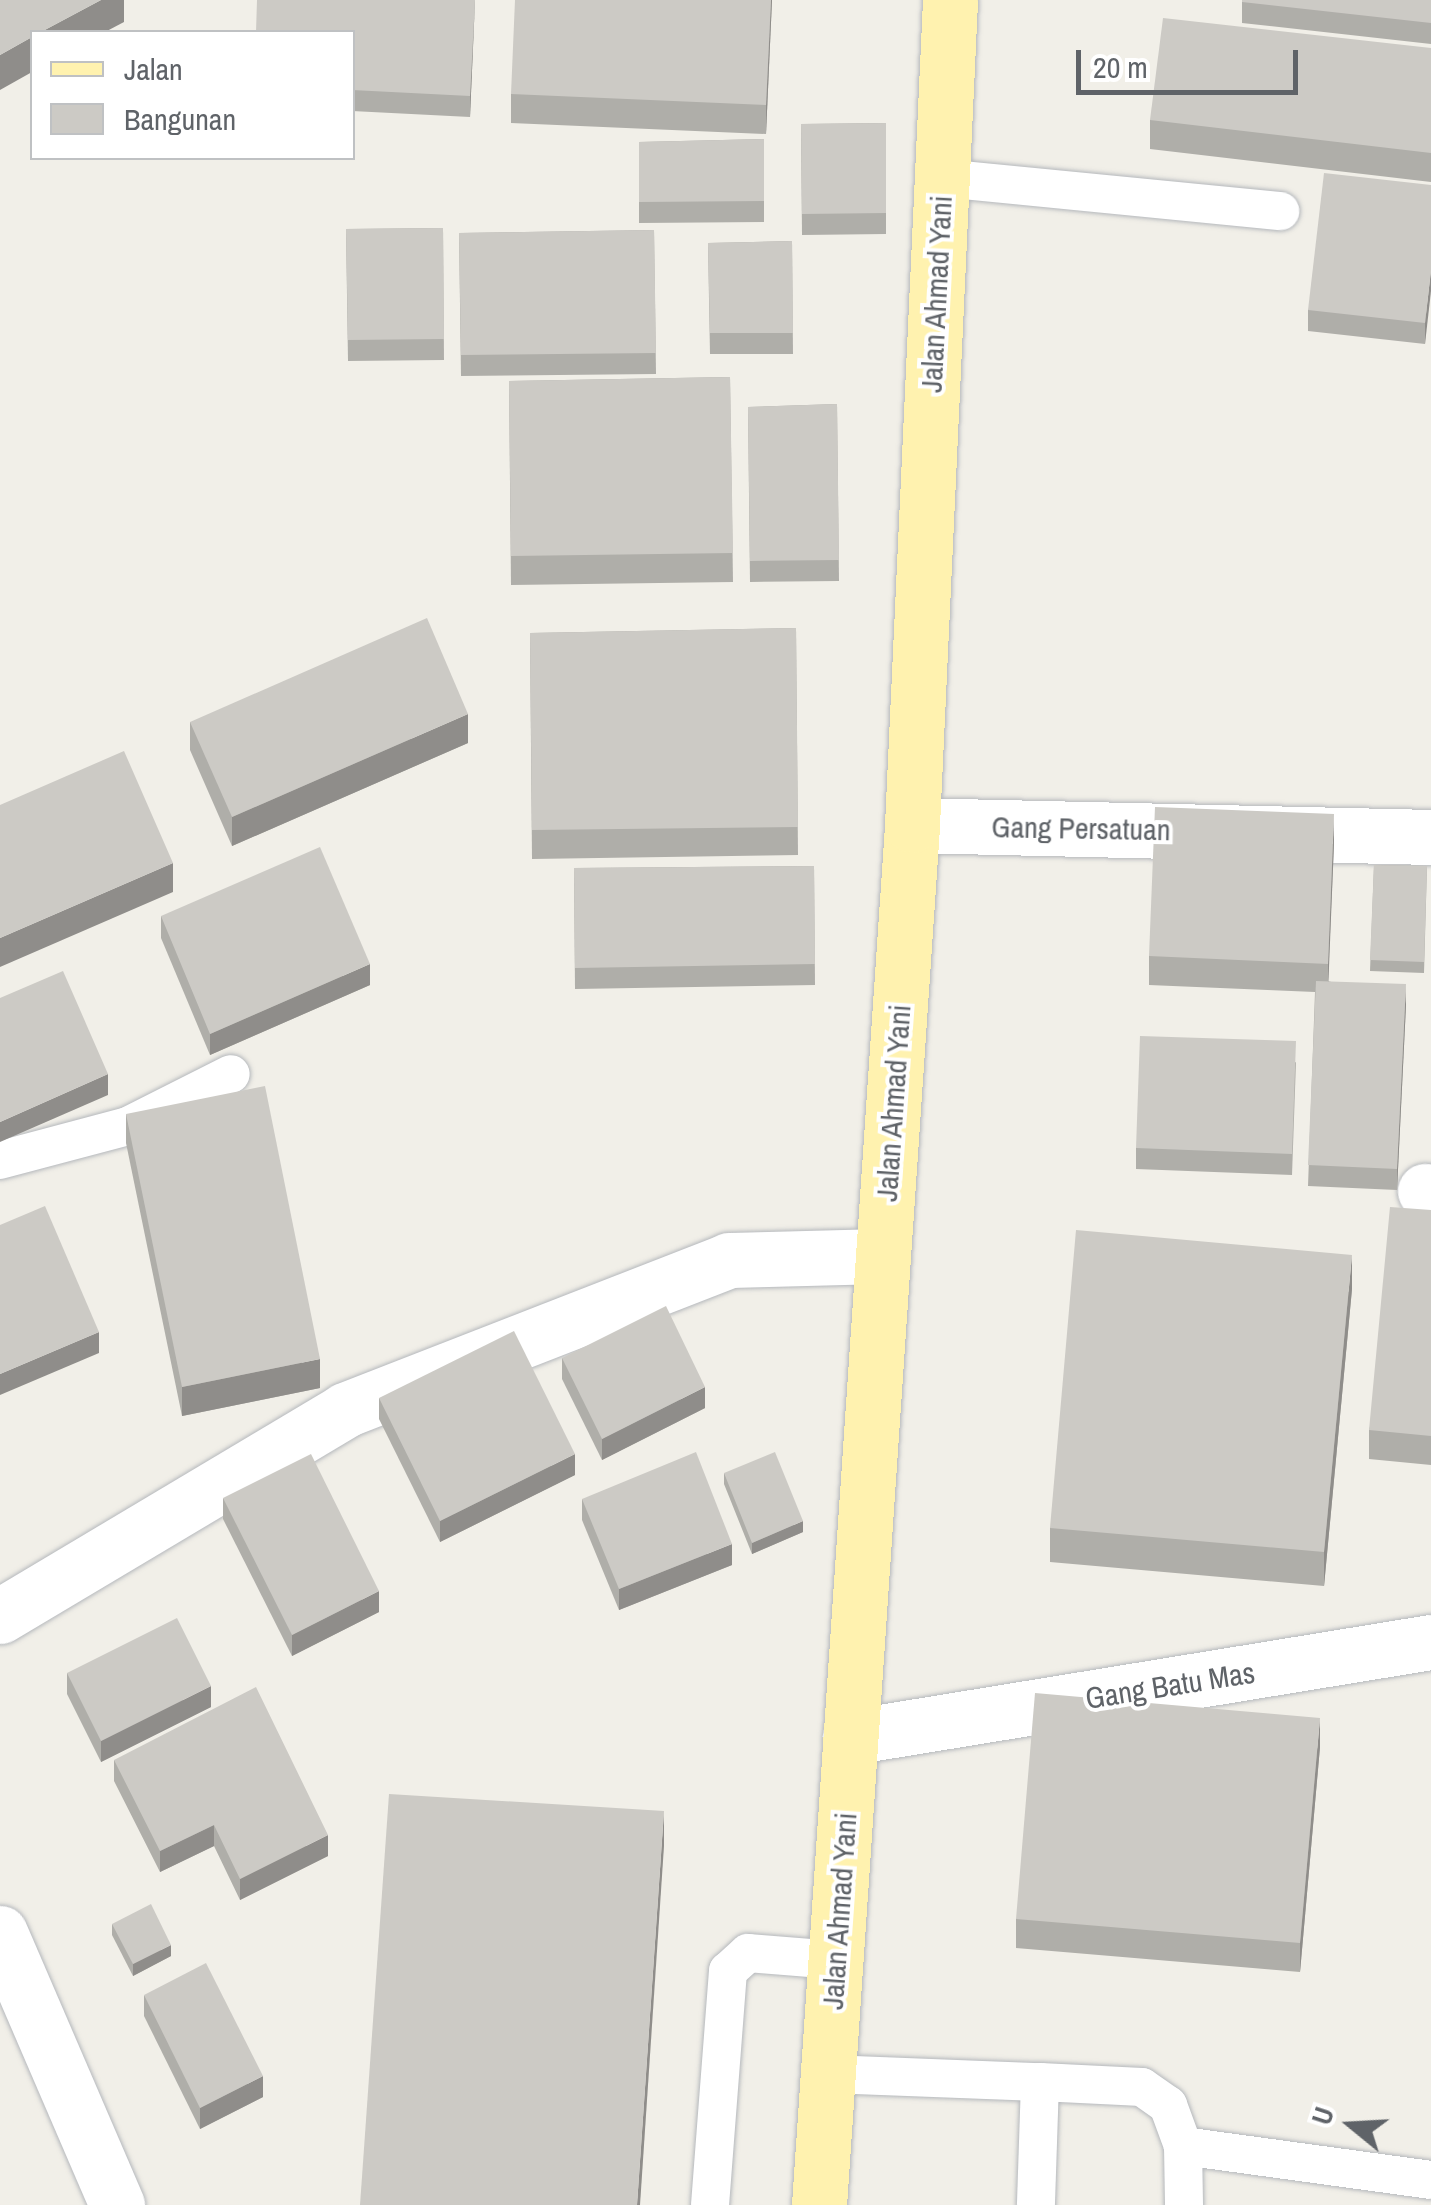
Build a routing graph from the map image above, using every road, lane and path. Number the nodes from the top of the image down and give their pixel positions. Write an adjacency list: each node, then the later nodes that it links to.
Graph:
1 (950, 0): 2 (main road, Jalan Ahmad Yani)
2 (942, 178): 3 (lane); 4 (main road, Jalan Ahmad Yani)
3 (1280, 211)
4 (912, 824): 5 (street, Gang Persatuan); 8 (main road, Jalan Ahmad Yani)
5 (1431, 837)
6 (232, 1074): 7 (lane)
7 (0, 1160)
8 (883, 1256): 9 (street); 11 (main road, Jalan Ahmad Yani)
9 (0, 1616)
10 (1431, 1642): 11 (street, Gang Batu Mas)
11 (850, 1738): 13 (main road, Jalan Ahmad Yani)
12 (0, 1933): 18 (street)
13 (835, 1960): 14 (main road, Jalan Ahmad Yani); 19 (lane)
14 (828, 2074): 15 (lane); 20 (main road, Jalan Ahmad Yani)
15 (1040, 2082): 16 (lane); 21 (lane)
16 (1184, 2146): 17 (lane); 22 (lane)
17 (1431, 2180)
18 (116, 2205)
19 (710, 2205)
20 (819, 2205)
21 (1036, 2205)
22 (1184, 2205)

